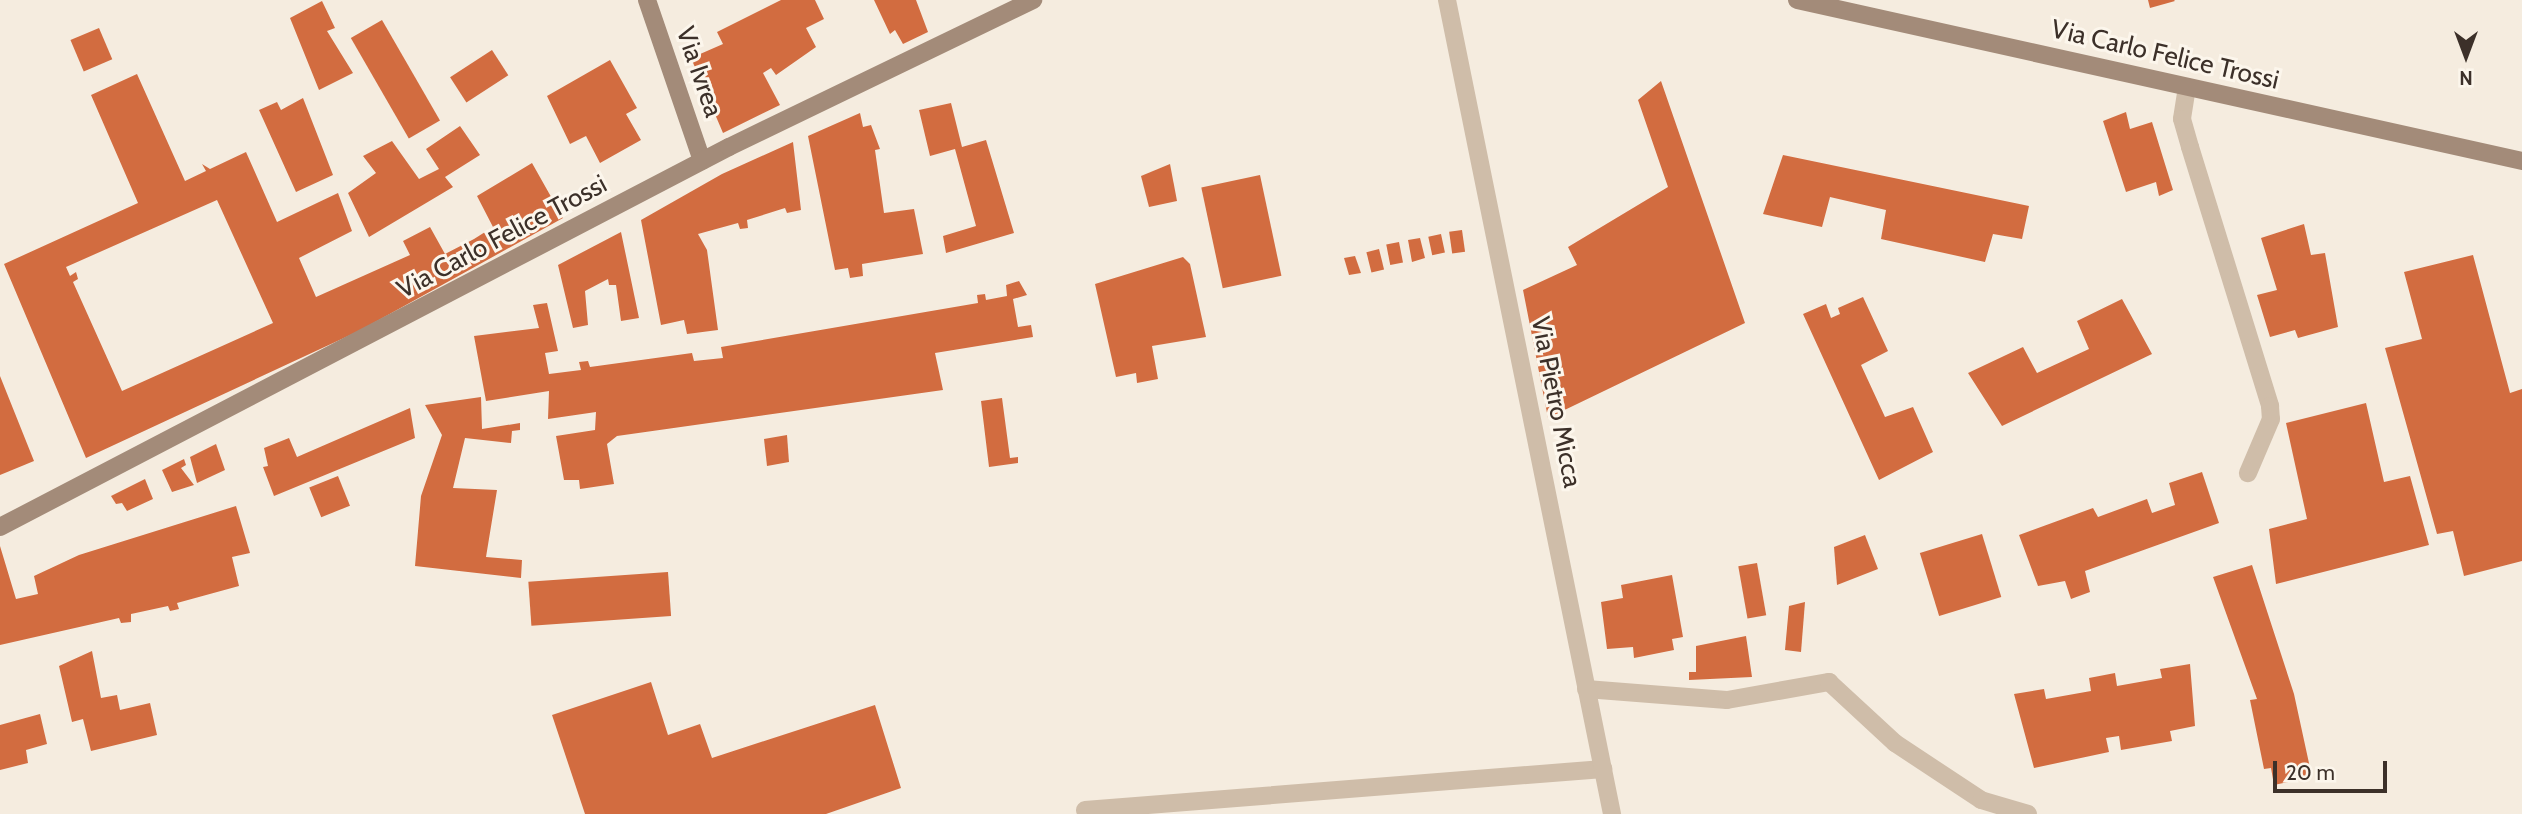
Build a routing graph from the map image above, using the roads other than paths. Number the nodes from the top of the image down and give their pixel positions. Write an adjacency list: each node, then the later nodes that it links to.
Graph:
1 (646, 0): 6 (street, Via Ivrea)
2 (1033, 0): 6 (street, Via Carlo Felice Trossi)
3 (1447, 0): 10 (street, Via Pietro Micca)
4 (1797, 0): 5 (street, Via Carlo Felice Trossi)
5 (2187, 87): 7 (street, Via Carlo Felice Trossi); 8 (street)
6 (702, 161): 9 (street, Via Carlo Felice Trossi)
7 (2522, 161)
8 (2248, 473)
9 (0, 527)
10 (1586, 689): 11 (street, Via Pietro Micca); 14 (street)
11 (1603, 769): 12 (street); 13 (street, Via Pietro Micca)
12 (1086, 810)
13 (1612, 814)
14 (2028, 814)

